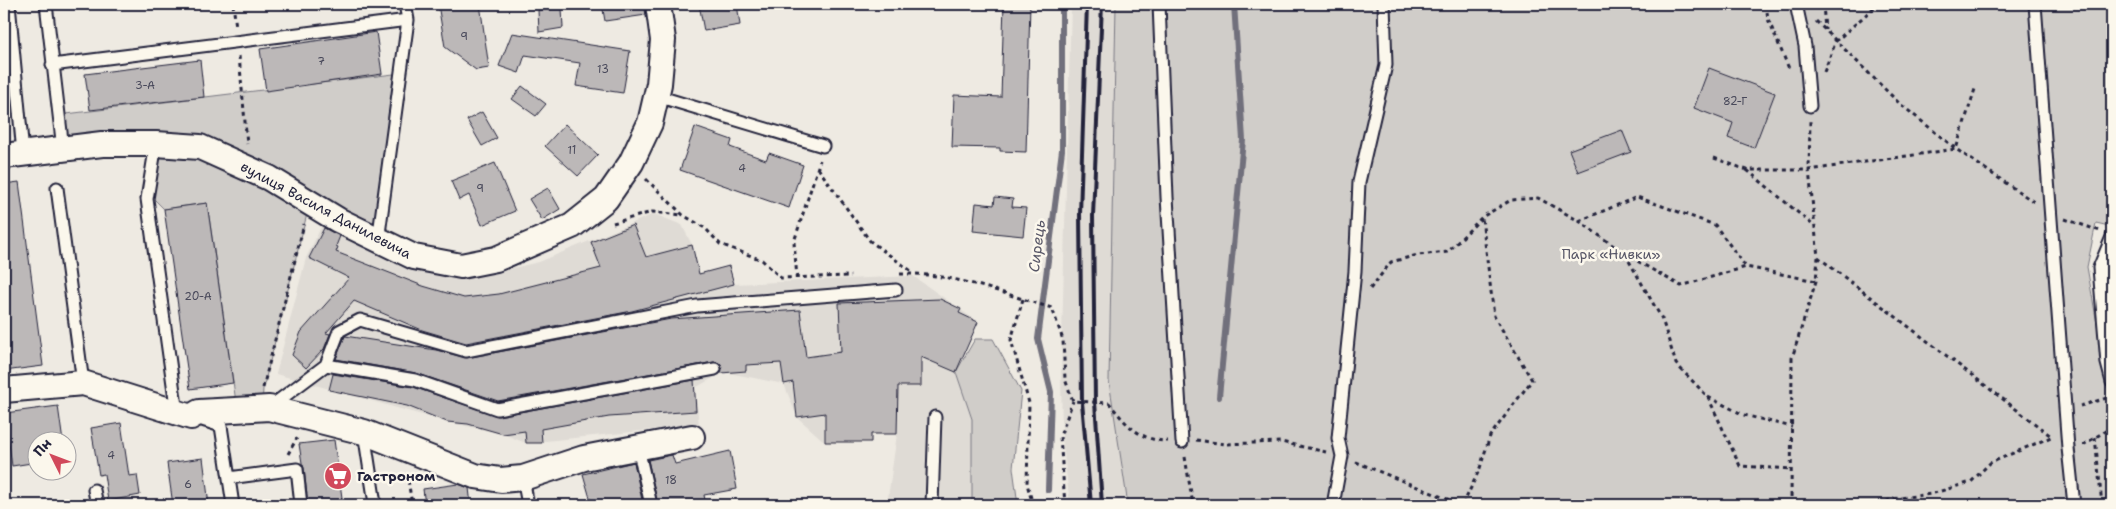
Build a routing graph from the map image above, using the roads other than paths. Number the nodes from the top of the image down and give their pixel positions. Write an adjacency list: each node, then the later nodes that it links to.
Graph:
1 (9, 4): 16 (lane)
2 (46, 4): 10 (lane)
3 (405, 4): 9 (lane)
4 (658, 4): 11 (street, вулиця Василя Данилевича)
5 (1159, 4): 31 (lane)
6 (1384, 4): 43 (lane)
7 (1796, 4): 12 (lane)
8 (2035, 4): 44 (lane)
9 (408, 20): 10 (lane); 19 (lane)
10 (52, 65): 15 (lane)
11 (657, 96): 14 (lane); 19 (street, вулиця Василя Данилевича)
12 (1810, 106)
13 (156, 144): 15 (street, вулиця Василя Данилевича); 19 (street, вулиця Василя Данилевича); 27 (lane)
14 (823, 146)
15 (63, 149): 16 (street, вулиця Василя Данилевича)
16 (13, 155)
17 (57, 188): 24 (lane)
18 (2108, 235): 23 (lane)
19 (378, 240)
20 (896, 290): 21 (lane)
21 (326, 365): 22 (lane); 26 (lane)
22 (715, 370)
23 (2112, 382)
24 (83, 383): 25 (street); 27 (street)
25 (4, 390)
26 (266, 408): 27 (street); 29 (street)
27 (184, 415): 33 (lane)
28 (935, 416): 42 (lane)
29 (364, 432): 34 (street); 36 (lane)
30 (692, 437): 32 (street)
31 (1182, 442)
32 (638, 448): 34 (street); 41 (lane)
33 (229, 478): 38 (lane); 39 (lane)
34 (522, 478): 40 (lane)
35 (94, 490): 37 (lane)
36 (375, 504)
37 (97, 505)
38 (233, 505)
39 (301, 505)
40 (528, 505)
41 (650, 505)
42 (932, 505)
43 (1333, 505)
44 (2074, 505)

